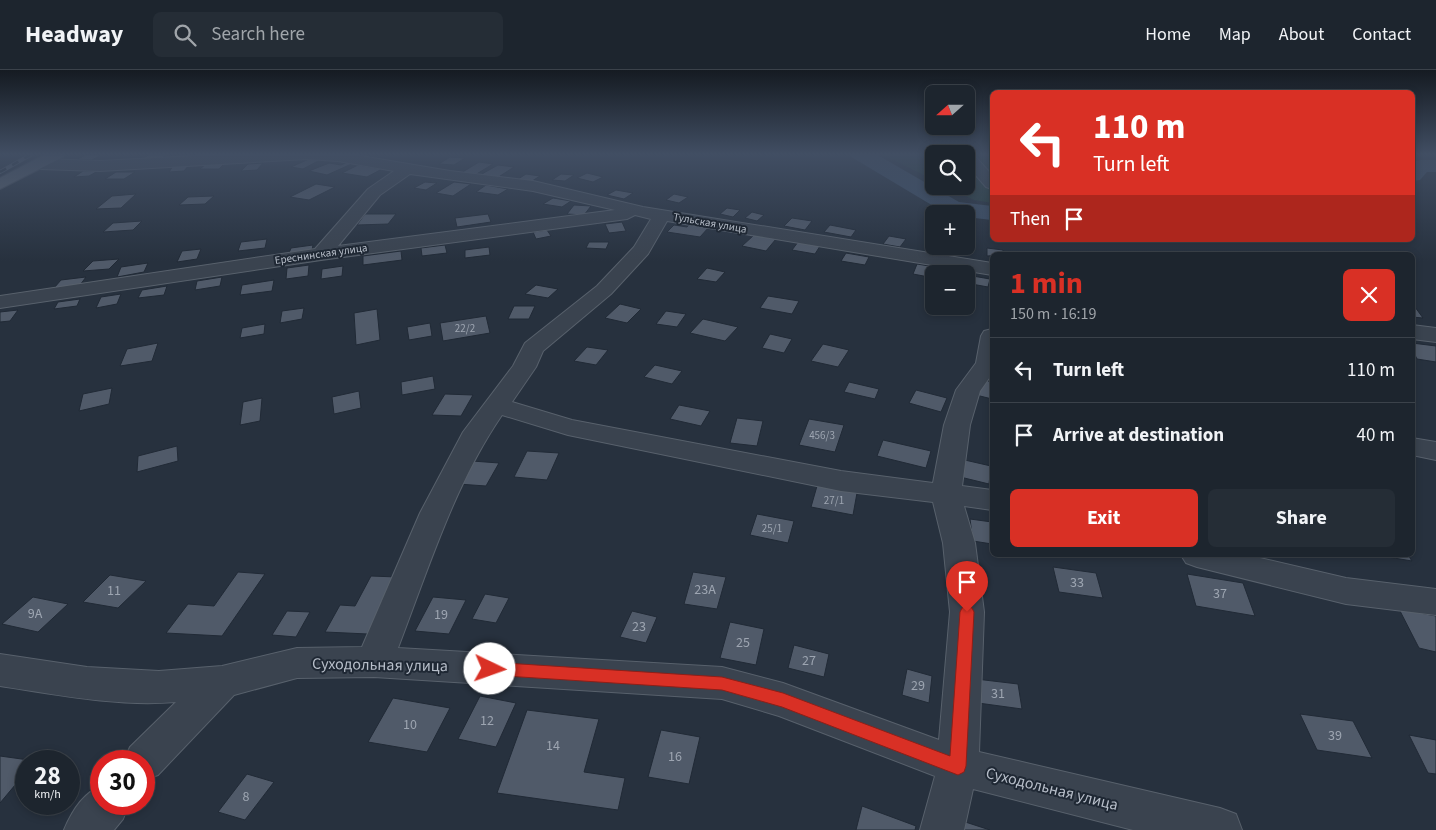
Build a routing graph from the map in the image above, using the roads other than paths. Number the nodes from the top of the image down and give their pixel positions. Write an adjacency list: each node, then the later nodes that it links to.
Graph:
1 (378, 189): 4 (street)
2 (547, 189): 3 (street, Тульская улица)
3 (653, 214): 4 (street, Ереснинская улица); 5 (street, Тульская улица); 10 (street)
4 (321, 254): 6 (street, Ереснинская улица)
5 (990, 269)
6 (0, 302)
7 (1415, 332): 8 (street)
8 (1436, 335)
9 (990, 357): 13 (street)
10 (495, 404): 13 (street); 17 (street)
11 (1415, 447): 12 (street)
12 (1436, 451)
13 (946, 494): 14 (street); 21 (street)
14 (990, 500)
15 (1205, 557): 16 (street)
16 (1436, 602)
17 (374, 662): 19 (street, Суходольная улица); 21 (street, Суходольная улица)
18 (0, 670): 19 (street, Суходольная улица)
19 (222, 682): 20 (street)
20 (155, 751)
21 (958, 766): 24 (street); 25 (street, Суходольная улица)
22 (99, 815): 23 (street)
23 (86, 830)
24 (942, 830)
25 (1220, 830)

